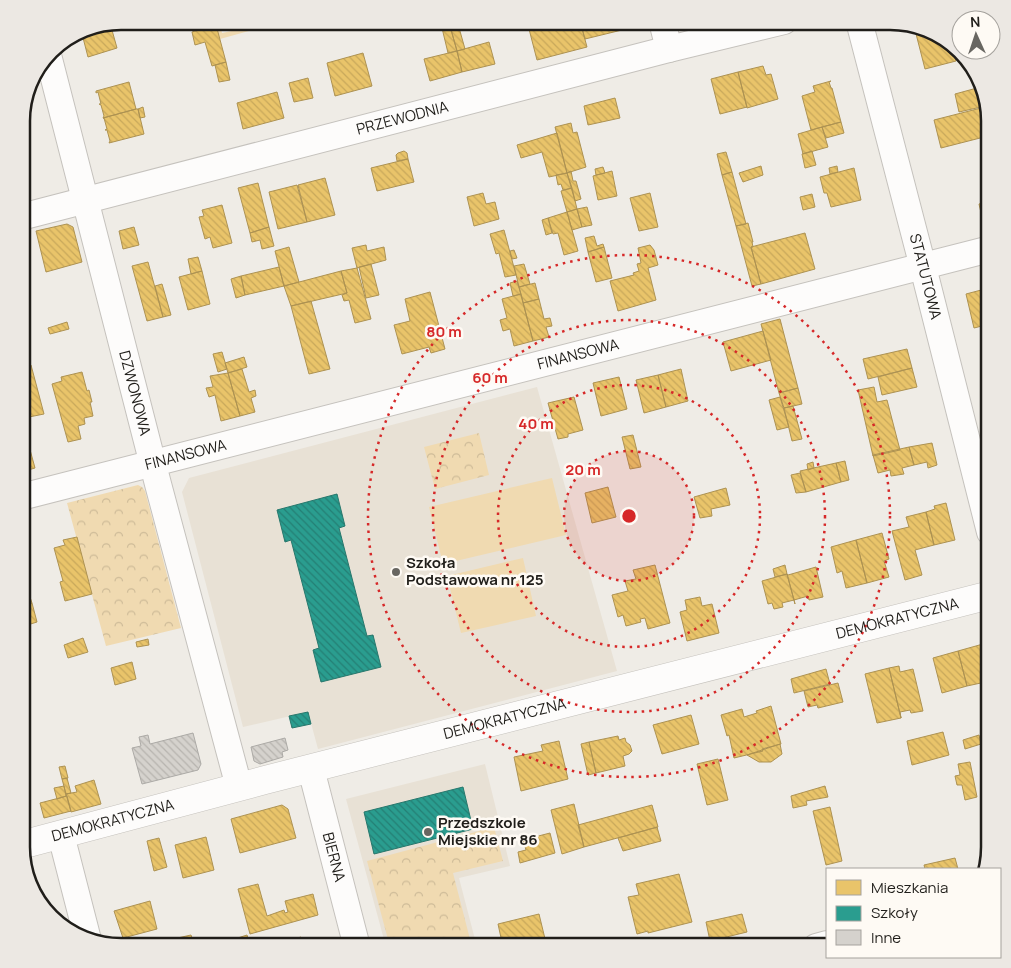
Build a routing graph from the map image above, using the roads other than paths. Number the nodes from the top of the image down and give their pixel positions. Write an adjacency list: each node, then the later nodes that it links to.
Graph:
1 (664, 30): 4 (street)
2 (747, 30): 4 (street, PRZEWODNIA)
3 (861, 30): 9 (street, STATUTOWA)
4 (669, 49): 6 (street, PRZEWODNIA)
5 (50, 64): 6 (street, DZWONOWA)
6 (85, 201): 7 (street, PRZEWODNIA); 10 (street, DZWONOWA)
7 (30, 215)
8 (981, 251): 9 (street, FINANSOWA)
9 (924, 267): 10 (street, FINANSOWA); 12 (street, STATUTOWA)
10 (153, 464): 11 (street, FINANSOWA); 15 (street, DZWONOWA)
11 (30, 495)
12 (981, 496)
13 (981, 597): 14 (street, DEMOKRATYCZNA)
14 (311, 769): 15 (street, DEMOKRATYCZNA); 19 (street, BIERNA)
15 (239, 787): 16 (street, DEMOKRATYCZNA)
16 (61, 835): 17 (street, DEMOKRATYCZNA); 18 (street)
17 (30, 843)
18 (86, 931)
19 (356, 938)

